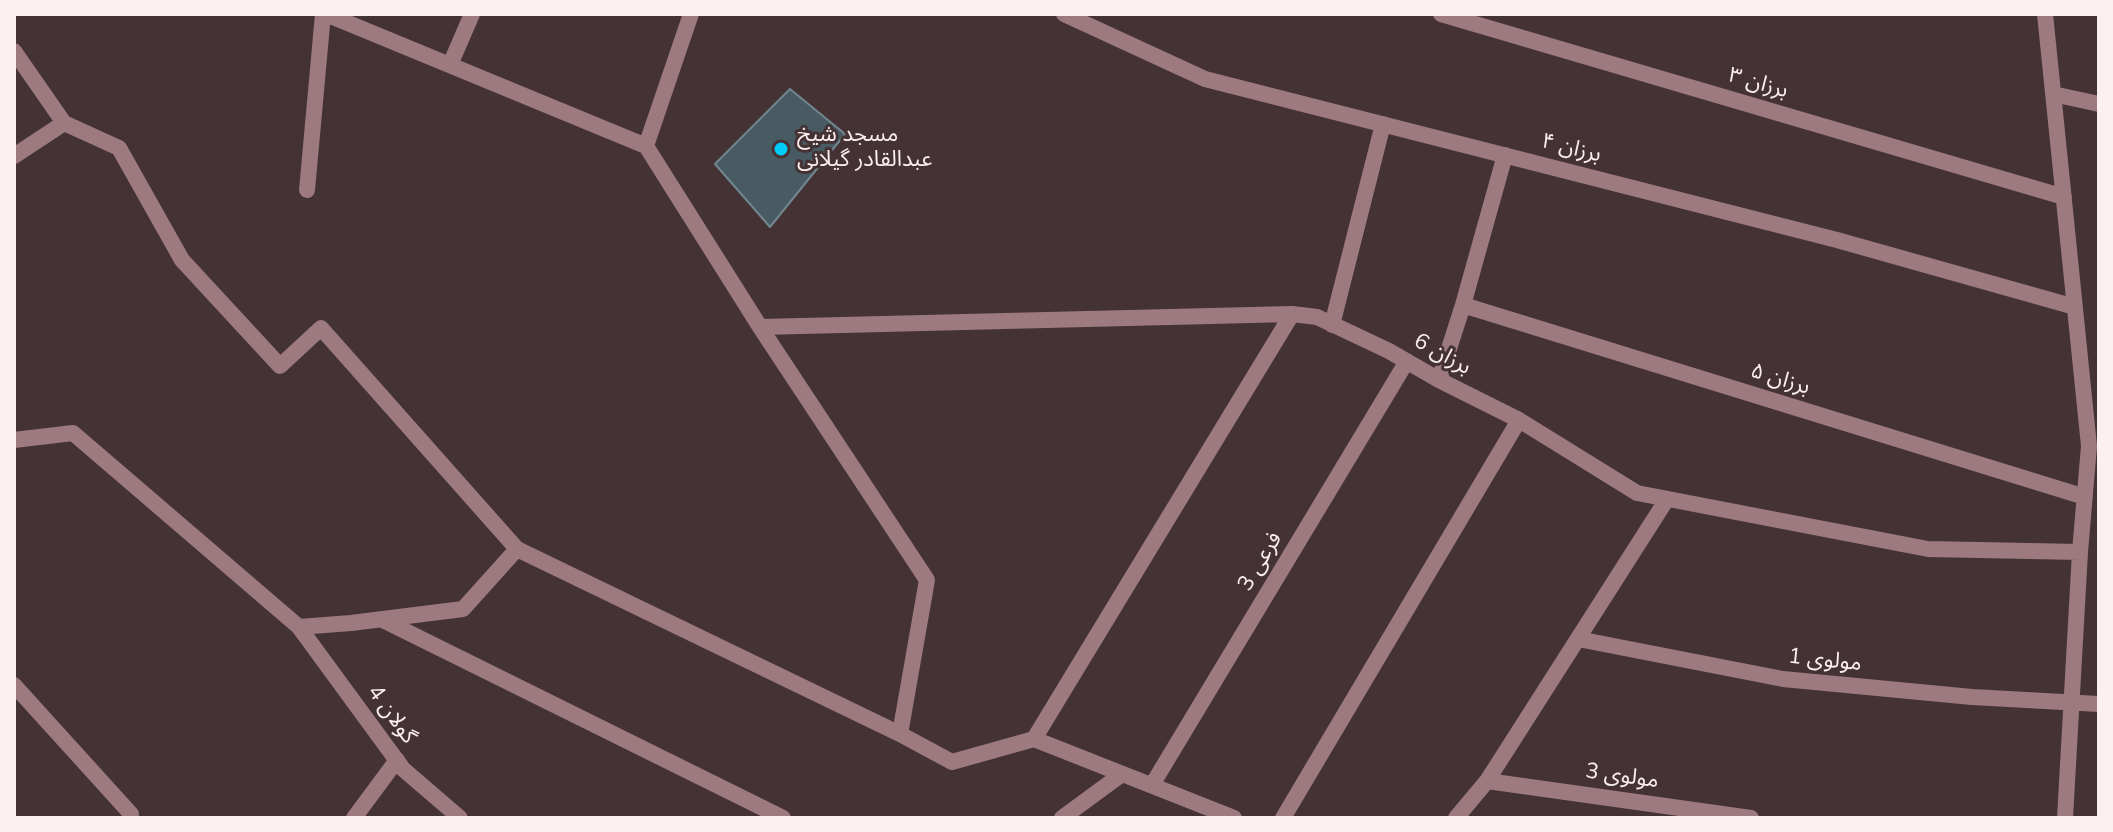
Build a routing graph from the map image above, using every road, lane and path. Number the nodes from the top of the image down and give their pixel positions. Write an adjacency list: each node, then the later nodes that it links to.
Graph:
1 (324, 14): 8 (street); 16 (street)
2 (472, 14): 8 (street)
3 (691, 14): 13 (street)
4 (1064, 14): 12 (street, برزان ۴)
5 (1441, 14): 17 (street, برزان ۳)
6 (2045, 14): 9 (street)
7 (14, 51): 11 (street)
8 (450, 65): 13 (street)
9 (2053, 94): 10 (street); 17 (street)
10 (2099, 104)
11 (64, 123): 15 (street); 29 (street)
12 (1383, 124): 14 (street, برزان ۴); 21 (street)
13 (646, 146): 22 (street)
14 (1505, 155): 18 (street); 19 (street, برزان ۴)
15 (14, 156)
16 (307, 190)
17 (2064, 197): 19 (street)
18 (1463, 305): 24 (street); 27 (street, برزان ۵)
19 (2075, 307): 27 (street)
20 (1292, 314): 21 (street, برزان 6); 22 (street, برزان 6); 39 (street)
21 (1332, 325): 23 (street, برزان 6)
22 (760, 327): 38 (street)
23 (1407, 361): 24 (street, برزان 6); 43 (street, فرعی 3)
24 (1439, 380): 25 (street, برزان 6)
25 (1519, 420): 28 (street, برزان 6); 50 (street)
26 (14, 440): 33 (street, گولان 4)
27 (2085, 497): 30 (street)
28 (1667, 499): 30 (street, برزان 6); 34 (street)
29 (517, 549): 32 (street); 38 (street)
30 (2080, 559): 31 (street, برزان 6); 36 (street)
31 (2099, 565)
32 (381, 619): 33 (street); 47 (street)
33 (299, 627): 40 (street, گولان 4)
34 (1578, 639): 36 (street, مولوی 1); 42 (street)
35 (14, 685): 44 (street)
36 (2071, 704): 37 (street, مولوی 1); 53 (street)
37 (2099, 704)
38 (900, 734): 39 (street)
39 (1034, 739): 41 (street)
40 (397, 760): 45 (street); 46 (street, گولان 4)
41 (1122, 774): 43 (street); 48 (street)
42 (1487, 781): 51 (street); 52 (street, مولوی 3)
43 (1152, 785): 49 (street)
44 (130, 818)
45 (354, 818)
46 (460, 818)
47 (783, 818)
48 (1062, 818)
49 (1234, 818)
50 (1283, 818)
51 (1456, 818)
52 (1751, 818)
53 (2065, 818)

